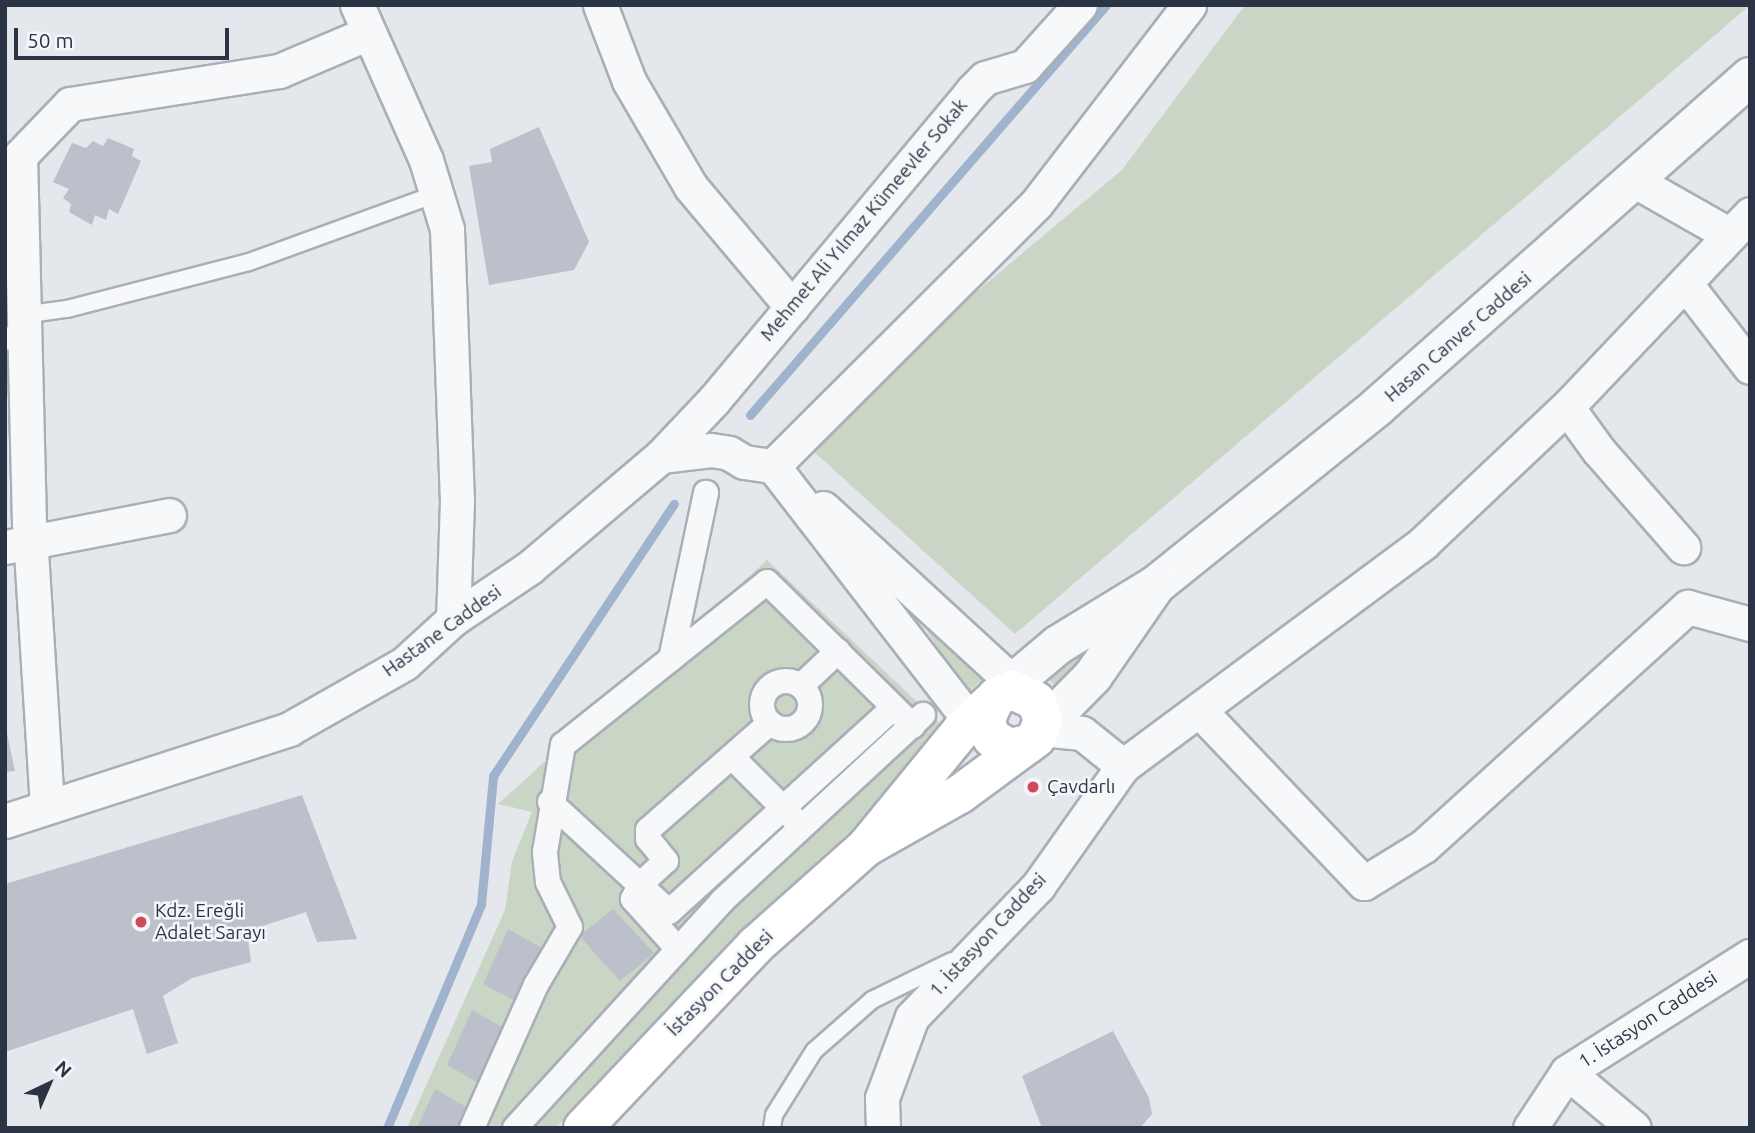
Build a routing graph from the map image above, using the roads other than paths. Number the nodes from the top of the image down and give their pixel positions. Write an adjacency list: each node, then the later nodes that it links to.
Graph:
1 (600, 5): 10 (street)
2 (1080, 5): 10 (street, Mehmet Ali Yılmaz Kümeevler Sokak)
3 (1189, 5): 15 (street)
4 (361, 20): 7 (street); 11 (street)
5 (1750, 77): 6 (street, Hasan Canver Caddesi)
6 (1635, 181): 8 (street); 20 (street, Hasan Canver Caddesi)
7 (436, 194): 11 (lane); 21 (street)
8 (1744, 222): 9 (street, 1. İstasyon Caddesi)
9 (1685, 283): 12 (street); 13 (street, 1. İstasyon Caddesi)
10 (792, 307): 14 (street, Mehmet Ali Yılmaz Kümeevler Sokak)
11 (13, 332): 18 (street)
12 (1750, 368)
13 (1567, 407): 19 (street); 28 (street, 1. İstasyon Caddesi)
14 (661, 456): 15 (street); 21 (street, Hastane Caddesi)
15 (773, 466): 26 (street); 26 (street)
16 (706, 493): 24 (street)
17 (169, 515): 18 (street)
18 (18, 545): 34 (street)
19 (1683, 547)
20 (1156, 585): 26 (street, Hasan Canver Caddesi); 30 (street, Hasan Canver Caddesi)
21 (453, 620): 34 (street, Hastane Caddesi)
22 (1750, 624): 28 (street)
23 (838, 651): 24 (street); 25 (street); 27 (street)
24 (671, 659): 33 (street)
25 (801, 686): 29 (street); 29 (street)
26 (992, 701): 30 (main road); 38 (main road, İstasyon Caddesi)
27 (894, 707): 35 (street); 37 (street)
28 (1199, 710): 32 (street, 1. İstasyon Caddesi)
29 (769, 723): 31 (street)
30 (1035, 737): 32 (street); 38 (main road, İstasyon Caddesi)
31 (732, 757): 35 (street); 39 (street)
32 (1124, 766): 40 (street, 1. İstasyon Caddesi)
33 (550, 802): 39 (street); 44 (street)
34 (47, 806): 36 (street, Hastane Caddesi)
35 (783, 808): 37 (street); 39 (street)
36 (5, 821)
37 (803, 829): 41 (street)
38 (866, 847): 46 (main road, İstasyon Caddesi)
39 (641, 884): 41 (street)
40 (979, 947): 47 (lane); 48 (street, 1. İstasyon Caddesi)
41 (677, 948): 45 (street)
42 (1750, 956): 43 (street, 1. İstasyon Caddesi)
43 (1567, 1072): 49 (street, 1. İstasyon Caddesi); 50 (street)
44 (472, 1128)
45 (515, 1128)
46 (583, 1128)
47 (772, 1128)
48 (883, 1128)
49 (1530, 1128)
50 (1634, 1128)

